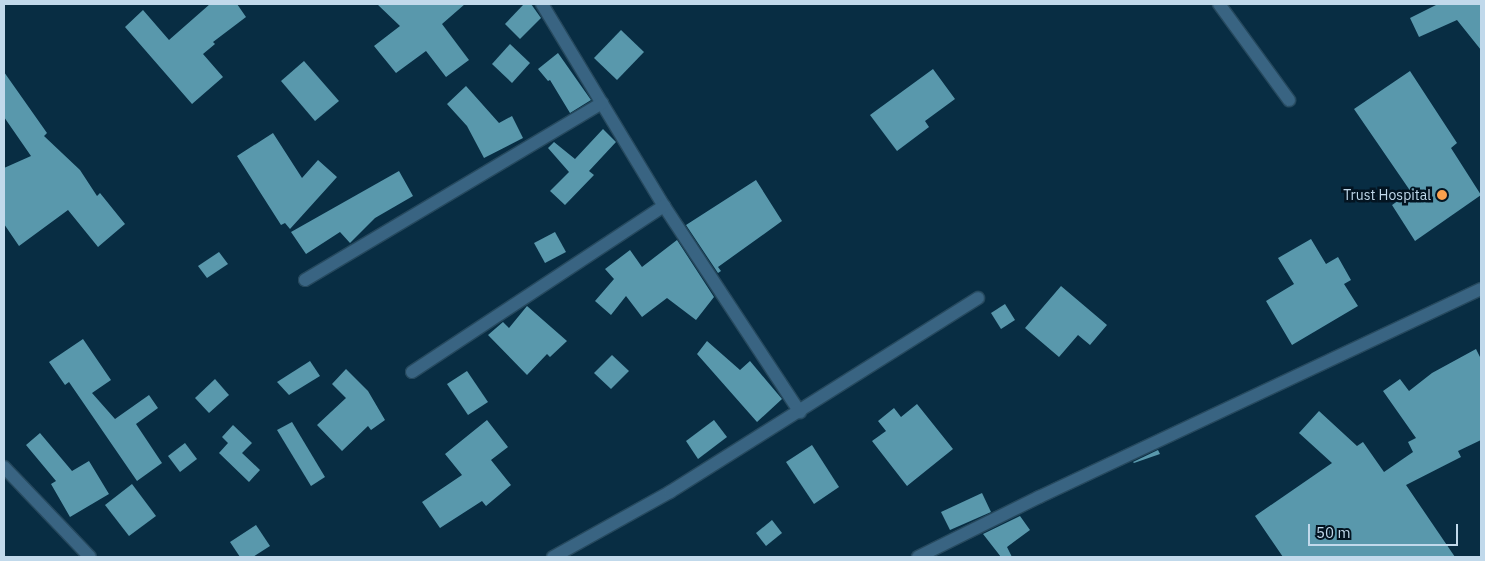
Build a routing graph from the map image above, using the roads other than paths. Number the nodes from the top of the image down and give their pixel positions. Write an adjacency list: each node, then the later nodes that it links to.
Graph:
1 (542, 4): 4 (street)
2 (1219, 4): 3 (street)
3 (1289, 100)
4 (602, 103): 5 (street); 6 (street)
5 (664, 206): 9 (street); 10 (street)
6 (305, 280)
7 (1481, 288): 14 (street)
8 (978, 298): 10 (street)
9 (412, 372)
10 (800, 412): 13 (street)
11 (4, 466): 12 (street)
12 (90, 557)
13 (553, 557)
14 (918, 557)

